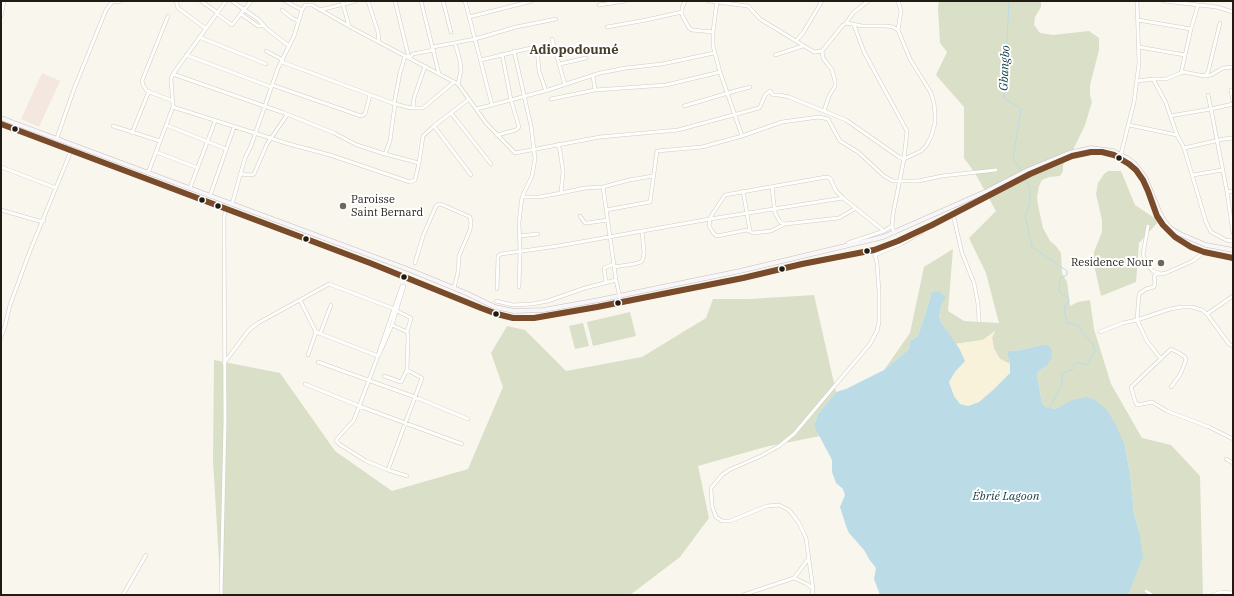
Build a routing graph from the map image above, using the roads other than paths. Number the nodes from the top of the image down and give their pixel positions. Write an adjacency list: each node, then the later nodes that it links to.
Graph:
1 (4, 1): 40 (street)
2 (113, 1): 3 (street); 137 (street)
3 (121, 1)
4 (176, 1): 52 (street)
5 (201, 1): 38 (street)
6 (226, 1): 38 (street)
7 (232, 1): 32 (street)
8 (251, 1): 32 (street)
9 (284, 1): 34 (street)
10 (356, 1): 27 (street)
11 (368, 1): 61 (street)
12 (395, 1): 76 (street)
13 (421, 1): 66 (street)
14 (443, 1): 55 (street)
15 (465, 1): 42 (street)
16 (532, 1): 42 (street)
17 (625, 1): 29 (street)
18 (685, 1): 36 (street)
19 (709, 1): 26 (street)
20 (822, 1): 60 (street)
21 (868, 1): 46 (street)
22 (898, 1): 54 (street)
23 (1137, 1): 44 (street)
24 (1163, 1): 30 (street)
25 (1205, 1): 31 (street)
26 (717, 2): 28 (street); 56 (street)
27 (343, 3): 35 (street); 50 (street)
28 (741, 3): 60 (street)
29 (599, 5)
30 (1198, 5): 31 (street); 53 (street)
31 (1203, 6): 37 (street)
32 (244, 10): 39 (street); 49 (street)
33 (282, 10): 45 (street)
34 (302, 10): 35 (street); 45 (street)
35 (320, 10): 50 (street)
36 (682, 12): 51 (street); 56 (street)
37 (1233, 12)
38 (217, 13): 39 (street); 52 (street)
39 (241, 14): 49 (street)
40 (1, 16)
41 (168, 16): 99 (street)
42 (469, 18): 58 (street)
43 (556, 19): 58 (street)
44 (1138, 20): 53 (street); 65 (street)
45 (298, 21): 63 (street)
46 (847, 23): 48 (street); 68 (street)
47 (1220, 23): 89 (street)
48 (854, 25): 54 (street); 150 (street)
49 (265, 26): 63 (street)
50 (349, 26): 61 (street)
51 (606, 27)
52 (206, 28): 57 (street)
53 (1191, 29): 74 (street)
54 (898, 30): 150 (street)
55 (451, 32)
56 (713, 32): 70 (street)
57 (200, 37): 72 (street); 80 (street)
58 (475, 39): 62 (street); 78 (street)
59 (552, 39): 81 (street)
60 (796, 41): 64 (street)
61 (378, 42): 75 (street)
62 (455, 43): 66 (street); 93 (street)
63 (289, 46): 79 (street)
64 (803, 46): 68 (street); 73 (street)
65 (1139, 47): 74 (street); 91 (street)
66 (433, 48): 76 (street); 87 (street)
67 (514, 51): 71 (street); 100 (street); 104 (street)
68 (822, 51): 118 (street)
69 (266, 52): 79 (street)
70 (714, 53): 84 (street); 88 (street)
71 (502, 54): 78 (street); 107 (street)
72 (186, 55): 86 (street); 95 (street)
73 (774, 55)
74 (1186, 55): 85 (street)
75 (405, 56): 76 (street); 110 (street)
76 (409, 58): 82 (street)
77 (586, 58): 81 (street)
78 (481, 60): 111 (street)
79 (282, 61): 95 (street); 102 (street)
80 (266, 64)
81 (560, 64): 94 (street)
82 (425, 66): 87 (street); 115 (street)
83 (1233, 67): 89 (street)
84 (720, 72): 97 (street); 101 (street)
85 (1181, 73): 89 (street); 90 (street)
86 (173, 74): 108 (street); 114 (street)
87 (439, 74): 92 (street)
88 (593, 76): 94 (street); 97 (street)
89 (1206, 76)
90 (1153, 79): 91 (street); 122 (street)
91 (1137, 81): 127 (street)
92 (454, 82): 93 (street); 115 (street)
93 (458, 84): 105 (street)
94 (565, 85): 100 (street)
95 (272, 86): 102 (street); 114 (street)
96 (750, 87): 101 (street)
97 (595, 90): 106 (street)
98 (1231, 90): 109 (street)
99 (149, 91): 108 (street); 131 (street)
100 (546, 91): 104 (street)
101 (728, 93): 112 (street); 120 (street)
102 (370, 95): 110 (street)
103 (1208, 95): 116 (street)
104 (524, 96): 107 (street); 146 (street)
105 (469, 99): 117 (street); 119 (street)
106 (551, 99)
107 (511, 100): 111 (street); 133 (street)
108 (174, 101): 113 (street)
109 (1233, 103): 116 (street)
110 (395, 104): 115 (street); 148 (street)
111 (492, 105): 117 (street)
112 (684, 106)
113 (173, 107): 124 (street); 126 (street)
114 (264, 107): 121 (street); 132 (street)
115 (414, 108)
116 (1211, 108): 122 (street); 139 (street)
117 (476, 109): 133 (street)
118 (824, 111): 120 (street); 150 (street)
119 (451, 113): 129 (street); 152 (street)
120 (734, 114): 135 (street); 142 (street)
121 (287, 115): 136 (street); 148 (street)
122 (1170, 116): 134 (street)
123 (1, 118): 137 (main road)
124 (215, 121): 130 (street); 141 (street)
125 (1, 124): 145 (main road)
126 (166, 125): 140 (street); 141 (street)
127 (1129, 125): 134 (street); 149 (street)
128 (113, 126): 131 (street)
129 (434, 126): 151 (street); 160 (street)
130 (234, 127): 132 (street); 144 (street)
131 (132, 132): 140 (street)
132 (255, 133): 136 (street); 159 (street)
133 (497, 135): 146 (street)
134 (1177, 135): 143 (street)
135 (742, 136): 163 (street); 164 (street)
136 (270, 137): 151 (street); 159 (street)
137 (57, 138): 158 (main road)
138 (1233, 138): 139 (street)
139 (1217, 140): 143 (street); 156 (street)
140 (160, 141): 147 (street)
141 (208, 141): 144 (street); 154 (street)
142 (558, 144): 146 (street); 172 (street)
143 (1184, 148): 162 (street)
144 (226, 149): 173 (street)
145 (71, 150): 167 (street); 178 (main road)
146 (535, 150): 174 (street)
147 (156, 152): 154 (street); 158 (street)
148 (386, 154): 151 (street)
149 (1121, 154): 157 (main road); 206 (main road)
150 (904, 159): 164 (street)
151 (419, 163)
152 (491, 164)
153 (1, 167): 167 (street)
154 (198, 168): 168 (street)
155 (996, 170): 164 (street)
156 (1222, 170): 162 (street); 171 (street)
157 (1029, 172): 161 (main road); 209 (main road)
158 (148, 173): 168 (main road)
159 (240, 174): 176 (street)
160 (471, 175)
161 (1022, 175): 183 (main road); 196 (main road)
162 (1193, 175): 203 (street)
163 (653, 176): 165 (street); 181 (street)
164 (900, 182): 190 (street)
165 (603, 187): 172 (street); 181 (street)
166 (772, 187): 169 (street); 175 (street); 179 (street)
167 (56, 188): 187 (street)
168 (190, 188): 173 (main road)
169 (743, 191): 182 (street); 185 (street)
170 (1233, 191): 171 (street)
171 (1227, 192): 197 (street)
172 (561, 193): 174 (street)
173 (210, 196): 176 (main road)
174 (522, 197): 200 (street)
175 (843, 198): 177 (street); 179 (street)
176 (232, 204): 192 (main road)
177 (856, 208): 188 (street); 195 (street)
178 (226, 209): 198 (main road); 241 (street)
179 (776, 209): 182 (street); 188 (street)
180 (1, 210): 187 (street)
181 (606, 210): 186 (street)
182 (746, 214): 185 (street); 194 (street)
183 (953, 214): 189 (main road); 229 (street)
184 (580, 216): 186 (street)
185 (710, 219): 193 (street); 194 (street)
186 (608, 220): 202 (street)
187 (44, 221): 235 (street)
188 (785, 224): 194 (street)
189 (932, 225): 204 (main road); 210 (street)
190 (892, 226): 195 (street); 196 (street)
191 (1148, 226): 214 (street)
192 (296, 228): 198 (main road); 218 (main road)
193 (642, 231): 202 (street); 213 (street)
194 (750, 231)
195 (884, 231): 208 (street)
196 (894, 232): 201 (main road)
197 (1233, 233)
198 (293, 234): 224 (main road)
199 (538, 234): 200 (street)
200 (520, 236): 207 (street)
201 (883, 236): 204 (main road); 208 (main road)
202 (610, 237): 207 (street); 213 (street)
203 (1233, 241)
204 (885, 246): 205 (main road)
205 (874, 250): 210 (street); 224 (main road)
206 (1233, 250)
207 (520, 251): 217 (street); 219 (street)
208 (828, 251): 220 (main road)
209 (1204, 252): 211 (main road); 214 (street)
210 (875, 255): 258 (street)
211 (1233, 258)
212 (415, 263): 218 (street)
213 (614, 265): 215 (street); 216 (street)
214 (1157, 273): 228 (street)
215 (616, 280): 216 (street); 220 (street)
216 (606, 282): 223 (street)
217 (519, 287)
218 (454, 288): 220 (main road)
219 (497, 290)
220 (619, 296): 224 (street)
221 (1233, 296): 227 (street)
222 (300, 300): 226 (street); 231 (street); 241 (street)
223 (496, 301)
224 (621, 302)
225 (331, 305): 234 (street)
226 (396, 310): 226 (street); 230 (street); 232 (street); 238 (street)
227 (1207, 314): 228 (street); 236 (street)
228 (1137, 320): 233 (street); 239 (street)
229 (980, 321)
230 (392, 325): 232 (street); 238 (street)
231 (316, 332): 234 (street); 237 (street)
232 (407, 332): 242 (street)
233 (1100, 332)
234 (320, 334): 238 (street)
235 (1, 337)
236 (1233, 346)
237 (308, 356)
238 (378, 356): 244 (street)
239 (1161, 359): 246 (street); 251 (street)
240 (318, 362): 244 (street)
241 (224, 363): 264 (street)
242 (407, 370): 243 (street); 247 (street)
243 (384, 376)
244 (370, 381): 247 (street); 248 (street)
245 (305, 384): 248 (street)
246 (1171, 388)
247 (415, 397): 249 (street); 250 (street)
248 (359, 406): 250 (street); 255 (street)
249 (468, 419)
250 (406, 423): 252 (street); 255 (street)
251 (1233, 439)
252 (462, 444)
253 (1226, 459): 254 (street)
254 (1233, 463)
255 (388, 470): 256 (street)
256 (407, 476)
257 (146, 555): 263 (street)
258 (809, 558): 259 (street); 260 (street)
259 (794, 578): 260 (street); 265 (street)
260 (813, 589): 266 (street)
261 (1146, 591): 267 (street)
262 (1233, 593): 268 (street)
263 (123, 595)
264 (221, 595)
265 (743, 595)
266 (812, 595)
267 (1152, 595)
268 (1213, 595)

